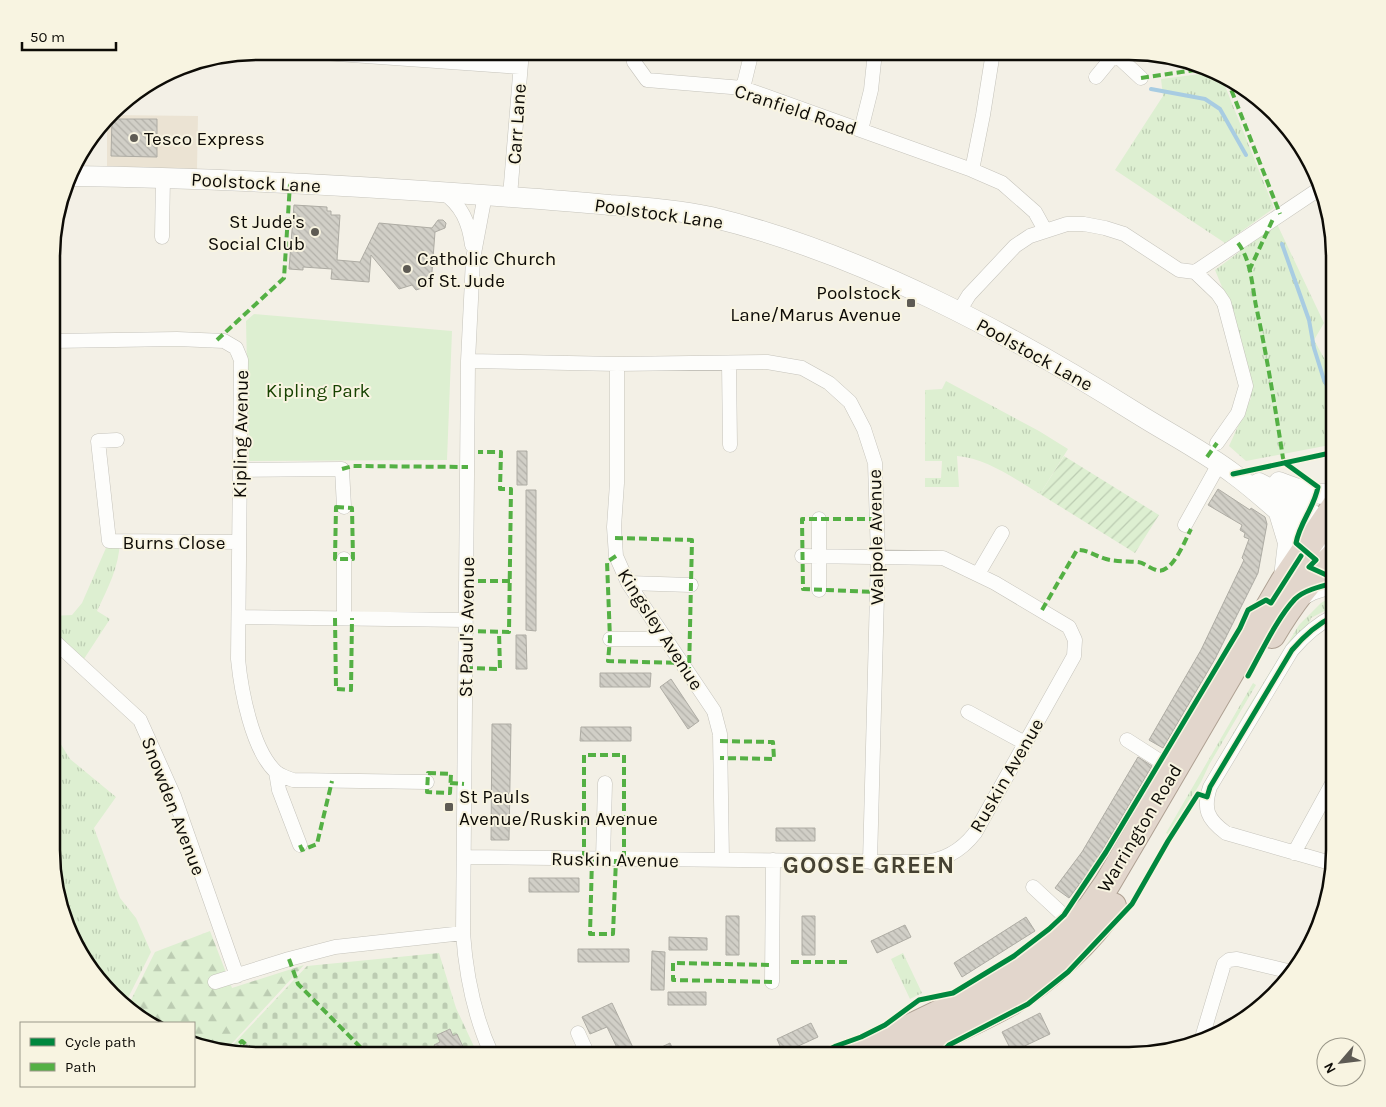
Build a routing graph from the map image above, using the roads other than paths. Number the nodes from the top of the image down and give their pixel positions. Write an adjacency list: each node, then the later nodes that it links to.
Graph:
1 (444, 60): 9 (street)
2 (521, 60): 9 (street, Carr Lane)
3 (634, 60): 12 (street, Cranfield Road)
4 (750, 60): 12 (street)
5 (874, 60): 13 (street)
6 (991, 60): 14 (street)
7 (1109, 60): 10 (street)
8 (1122, 60): 11 (street)
9 (520, 68): 20 (street, Carr Lane)
10 (1096, 77)
11 (1141, 78)
12 (743, 88): 13 (street, Cranfield Road)
13 (861, 130): 14 (street, Cranfield Road)
14 (972, 170): 21 (street, Cranfield Road)
15 (77, 176): 16 (main road, Poolstock Lane)
16 (164, 177): 17 (main road, Poolstock Lane); 22 (street)
17 (441, 192): 19 (main road, Poolstock Lane); 23 (street)
18 (1315, 192): 24 (street)
19 (484, 195): 20 (main road, Poolstock Lane); 23 (street, St Paul's Avenue)
20 (510, 196): 25 (main road, Poolstock Lane)
21 (1045, 230): 24 (street); 25 (street)
22 (162, 236)
23 (474, 259): 27 (street, St Paul's Avenue)
24 (1195, 272): 31 (street)
25 (958, 313): 33 (main road, Poolstock Lane)
26 (60, 341): 34 (street, Kipling Avenue)
27 (468, 362): 29 (street, Walpole Avenue); 57 (street, St Paul's Avenue)
28 (730, 363): 29 (street, Walpole Avenue); 32 (street); 48 (street, Walpole Avenue)
29 (617, 364): 51 (street, Kingsley Avenue)
30 (117, 440): 43 (street, Burns Close)
31 (1217, 443)
32 (730, 445)
33 (1226, 469): 35 (main road); 37 (main road, Poolstock Lane); 39 (street); 41 (main road, Poolstock Lane)
34 (240, 470): 36 (street); 43 (street, Kipling Avenue)
35 (1326, 494)
36 (344, 507)
37 (1277, 509): 42 (main road, Poolstock Lane); 54 (main road)
38 (819, 519): 47 (street)
39 (1185, 525)
40 (1002, 533): 50 (street)
41 (1326, 538)
42 (1326, 540)
43 (239, 542): 55 (street, Kipling Avenue)
44 (1326, 548): 54 (highway, Warrington Road)
45 (1326, 553): 54 (main road)
46 (802, 556): 47 (street, Ruskin Avenue)
47 (819, 556): 48 (street, Ruskin Avenue); 53 (street)
48 (878, 556): 50 (street, Ruskin Avenue); 76 (street, Walpole Avenue)
49 (344, 559): 56 (street)
50 (978, 574): 64 (street, Ruskin Avenue)
51 (628, 582): 52 (street); 60 (street, Kingsley Avenue)
52 (691, 585)
53 (818, 590)
54 (1290, 590): 65 (highway, Warrington Road); 89 (highway, Warrington Road)
55 (238, 617): 56 (street); 66 (street, Kipling Avenue)
56 (344, 618): 57 (street)
57 (466, 620): 72 (street, St Paul's Avenue)
58 (1326, 621): 71 (street)
59 (610, 639): 60 (street)
60 (666, 639): 74 (street, Kingsley Avenue)
61 (60, 646): 82 (street, Snowden Avenue)
62 (968, 712): 64 (street)
63 (1127, 740): 65 (street)
64 (1025, 743): 76 (street, Ruskin Avenue)
65 (1174, 770): 79 (highway, Warrington Road)
66 (276, 772): 67 (street); 70 (street)
67 (428, 782)
68 (605, 783): 73 (street)
69 (1326, 795): 71 (street)
70 (300, 846)
71 (1294, 853): 77 (street)
72 (464, 858): 73 (street, Ruskin Avenue); 80 (street, St Paul's Avenue)
73 (603, 859): 74 (street, Ruskin Avenue)
74 (722, 860): 75 (street, Ruskin Avenue)
75 (773, 860): 76 (street, Ruskin Avenue); 84 (street)
76 (870, 862)
77 (1326, 862)
78 (1033, 887): 79 (street)
79 (1074, 925): 89 (highway, Warrington Road)
80 (463, 933): 82 (street); 87 (street, St Paul's Avenue)
81 (1285, 970): 85 (street)
82 (237, 976): 83 (street)
83 (215, 982)
84 (772, 982)
85 (1204, 1032)
86 (578, 1033): 88 (street)
87 (488, 1047)
88 (584, 1047)
89 (912, 1047)

